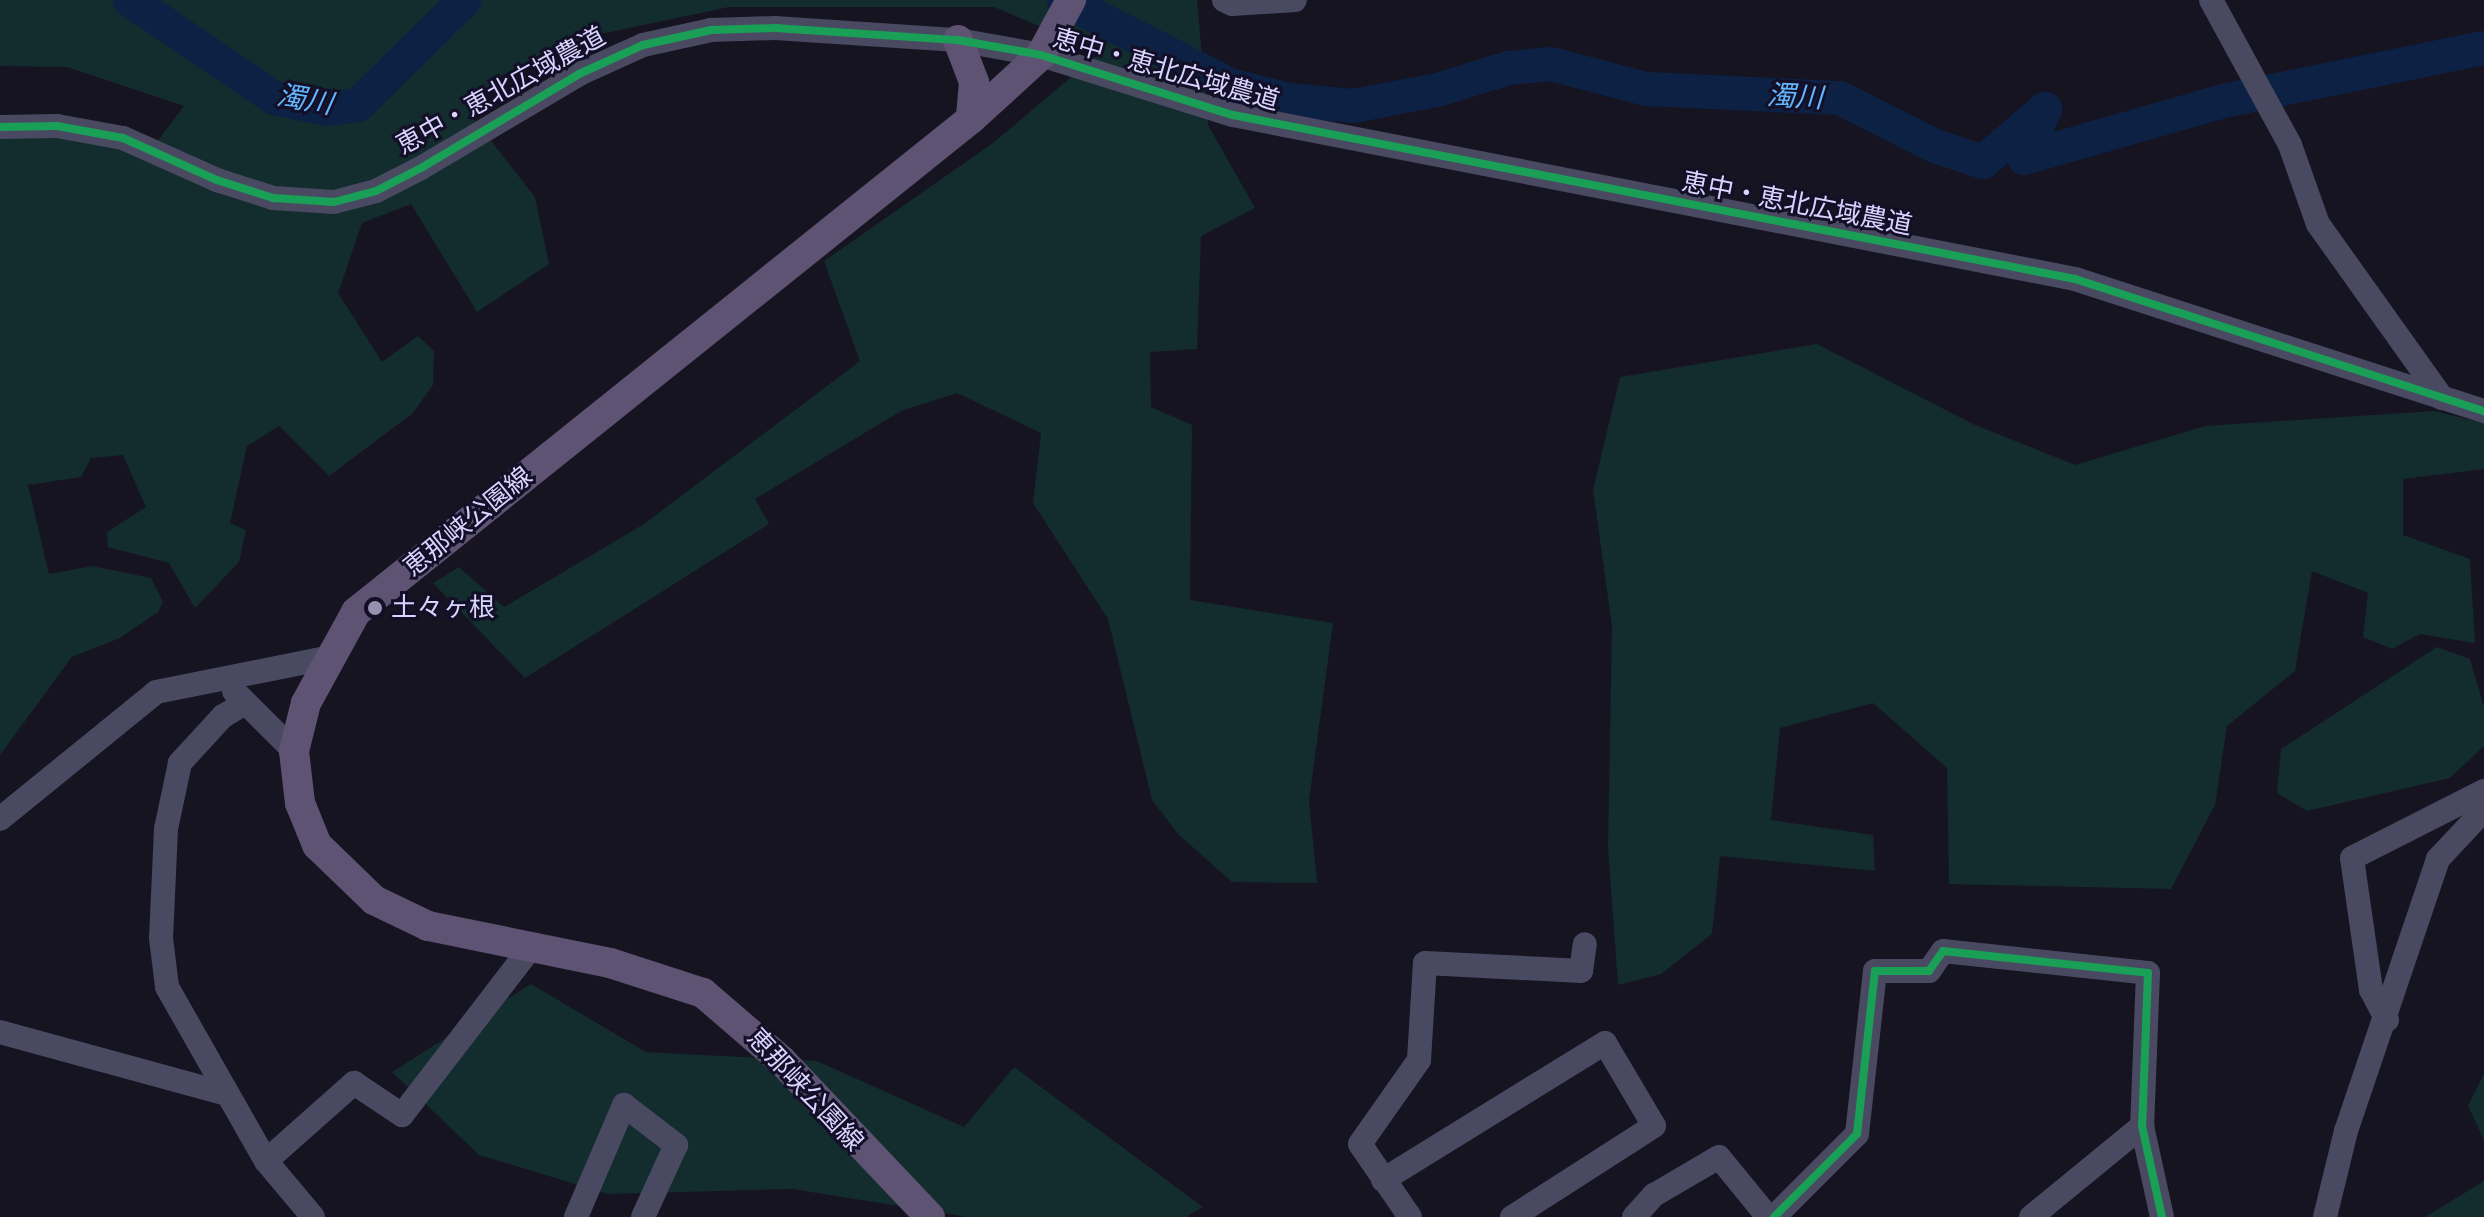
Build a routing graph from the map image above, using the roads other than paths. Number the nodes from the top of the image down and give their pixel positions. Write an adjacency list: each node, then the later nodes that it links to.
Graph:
1 (1224, 0): 2 (street)
2 (1295, 0)
3 (2211, 0): 9 (street)
4 (1067, 10): 6 (main road, 恵那峡公園線)
5 (958, 40): 6 (street, 恵中・恵北広域農道); 7 (main road); 8 (street, 恵中・恵北広域農道)
6 (1041, 55): 7 (main road, 恵那峡公園線); 9 (street, 恵中・恵北広域農道)
7 (971, 119): 11 (main road, 恵那峡公園線)
8 (0, 127)
9 (2442, 398): 10 (street, 恵中・恵北広域農道)
10 (2484, 411)
11 (331, 657): 12 (street); 14 (main road, 恵那峡公園線)
12 (222, 678): 13 (street); 17 (street)
13 (245, 703): 14 (street); 22 (street)
14 (294, 751): 19 (main road, 恵那峡公園線)
15 (2484, 791): 20 (street)
16 (2484, 810): 20 (street)
17 (0, 819)
18 (1585, 944): 25 (street)
19 (532, 946): 24 (street); 29 (main road, 恵那峡公園線)
20 (2387, 1020): 36 (street)
21 (0, 1032): 22 (street)
22 (227, 1094): 24 (street)
23 (2142, 1126): 33 (street); 34 (street); 35 (street)
24 (266, 1161): 26 (street)
25 (1383, 1180): 30 (street); 31 (street)
26 (313, 1217)
27 (576, 1217): 28 (street)
28 (643, 1217)
29 (930, 1217)
30 (1410, 1217)
31 (1512, 1217)
32 (1634, 1217): 33 (street)
33 (1771, 1217)
34 (2031, 1217)
35 (2162, 1217)
36 (2325, 1217)

